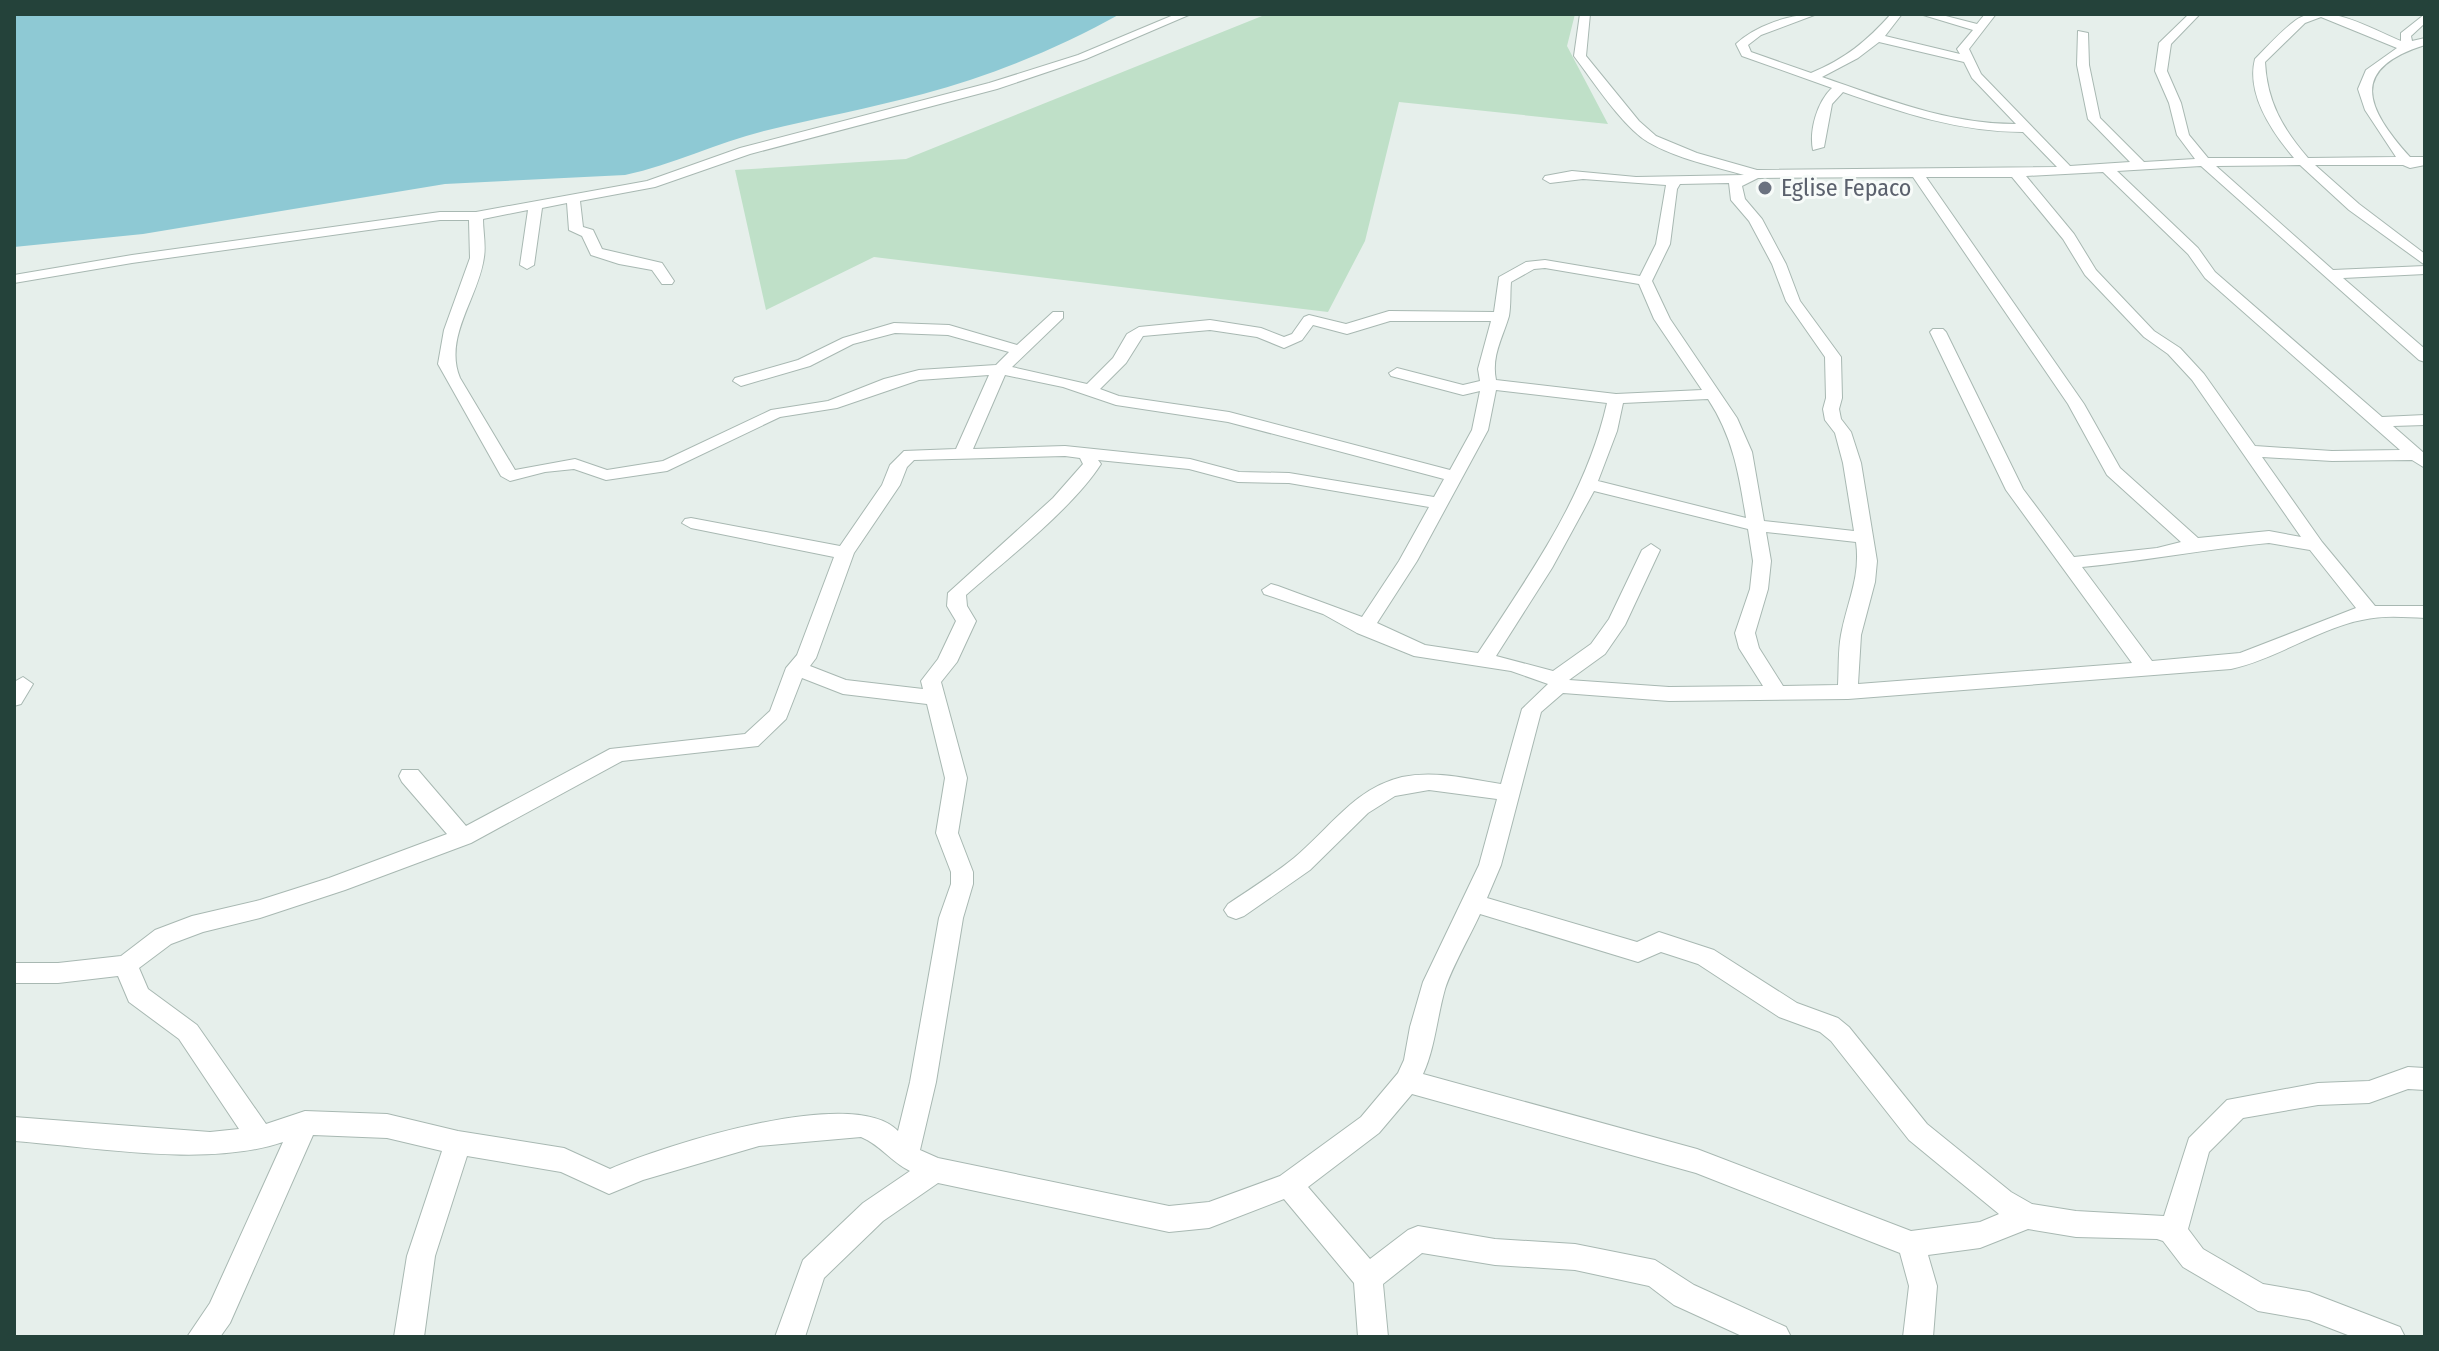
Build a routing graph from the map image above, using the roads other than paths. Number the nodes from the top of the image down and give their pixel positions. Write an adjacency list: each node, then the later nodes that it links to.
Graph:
1 (1186, 14): 33 (street)
2 (1585, 14): 30 (street)
3 (1812, 14): 16 (street)
4 (1897, 14): 12 (street)
5 (1925, 14): 10 (street)
6 (1991, 14): 10 (street)
7 (2195, 14): 22 (street)
8 (2321, 14): 14 (street); 23 (street)
9 (2425, 17): 14 (street)
10 (1980, 28): 15 (street)
11 (2082, 33): 24 (street)
12 (1878, 38): 15 (street); 16 (street)
13 (2425, 41): 14 (street)
14 (2407, 46): 20 (street)
15 (1969, 60): 18 (street)
16 (1811, 77): 17 (street)
17 (1842, 88): 18 (street); 19 (street)
18 (2027, 128): 26 (street)
19 (1818, 147)
20 (2405, 160): 21 (street); 23 (street); 29 (street)
21 (2425, 161)
22 (2204, 162): 23 (street); 24 (street); 39 (street)
23 (2303, 162): 36 (street)
24 (2140, 165): 25 (street)
25 (2105, 167): 26 (street); 56 (street)
26 (2065, 168): 27 (street)
27 (2016, 173): 28 (street); 57 (street)
28 (1917, 174): 30 (street); 67 (street)
29 (2425, 174)
30 (1748, 176): 32 (street); 66 (street)
31 (1550, 179): 32 (street)
32 (1677, 179): 42 (street)
33 (573, 200): 34 (street); 41 (street)
34 (536, 205): 35 (street); 37 (street)
35 (476, 216): 40 (street); 48 (street)
36 (2425, 261)
37 (527, 265)
38 (2425, 270): 39 (street)
39 (2330, 274): 47 (street)
40 (14, 279)
41 (667, 281)
42 (1645, 281): 44 (street); 53 (street)
43 (1058, 315): 46 (street)
44 (1501, 317): 51 (street); 52 (street)
45 (1938, 332): 71 (street)
46 (1017, 350): 48 (street); 50 (street)
47 (2425, 357)
48 (1000, 369): 52 (street); 58 (street)
49 (1397, 373): 51 (street)
50 (741, 381)
51 (1489, 384): 54 (street); 61 (street)
52 (1089, 391): 61 (street)
53 (1713, 394): 54 (street); 65 (street)
54 (1616, 399): 62 (street)
55 (2425, 420): 56 (street)
56 (2380, 422): 60 (street)
57 (2249, 451): 60 (street); 68 (street)
58 (964, 454): 59 (street); 70 (street)
59 (1088, 456): 63 (street); 82 (street)
60 (2420, 459)
61 (1453, 476): 63 (street)
62 (1588, 484): 65 (street); 76 (street)
63 (1439, 503): 75 (street)
64 (691, 523): 70 (street)
65 (1758, 526): 66 (street); 80 (street)
66 (1866, 538): 81 (street)
67 (2194, 544): 68 (street); 71 (street)
68 (2316, 546): 73 (street)
69 (1651, 550): 79 (street)
70 (845, 553): 77 (street)
71 (2068, 563): 78 (street)
72 (1271, 590): 75 (street)
73 (2369, 611): 74 (street); 78 (street)
74 (2425, 612)
75 (1364, 628): 76 (street)
76 (1484, 659): 79 (street)
77 (796, 668): 82 (street); 85 (street)
78 (2147, 669): 81 (street)
79 (1557, 682): 80 (street); 84 (street)
80 (1777, 692): 81 (street)
81 (1848, 692)
82 (937, 698): 96 (street)
83 (410, 776): 85 (street)
84 (1508, 793): 86 (street); 87 (street)
85 (463, 837): 88 (street)
86 (1474, 903): 91 (street); 99 (street)
87 (1236, 910)
88 (126, 965): 89 (street); 94 (street)
89 (14, 973)
90 (2425, 1079): 100 (street)
91 (1407, 1081): 98 (street); 101 (street)
92 (305, 1123): 94 (street); 95 (street); 103 (street)
93 (14, 1129): 94 (street)
94 (260, 1138)
95 (458, 1143): 96 (street); 104 (street)
96 (905, 1156): 97 (street)
97 (935, 1170): 98 (street); 105 (street)
98 (1289, 1185): 102 (street)
99 (2028, 1216): 100 (street); 101 (street)
100 (2173, 1232): 109 (street)
101 (1911, 1244): 108 (street)
102 (1368, 1278): 106 (street); 107 (street)
103 (202, 1337)
104 (409, 1337)
105 (790, 1337)
106 (1373, 1337)
107 (1776, 1337)
108 (1918, 1337)
109 (2390, 1337)

